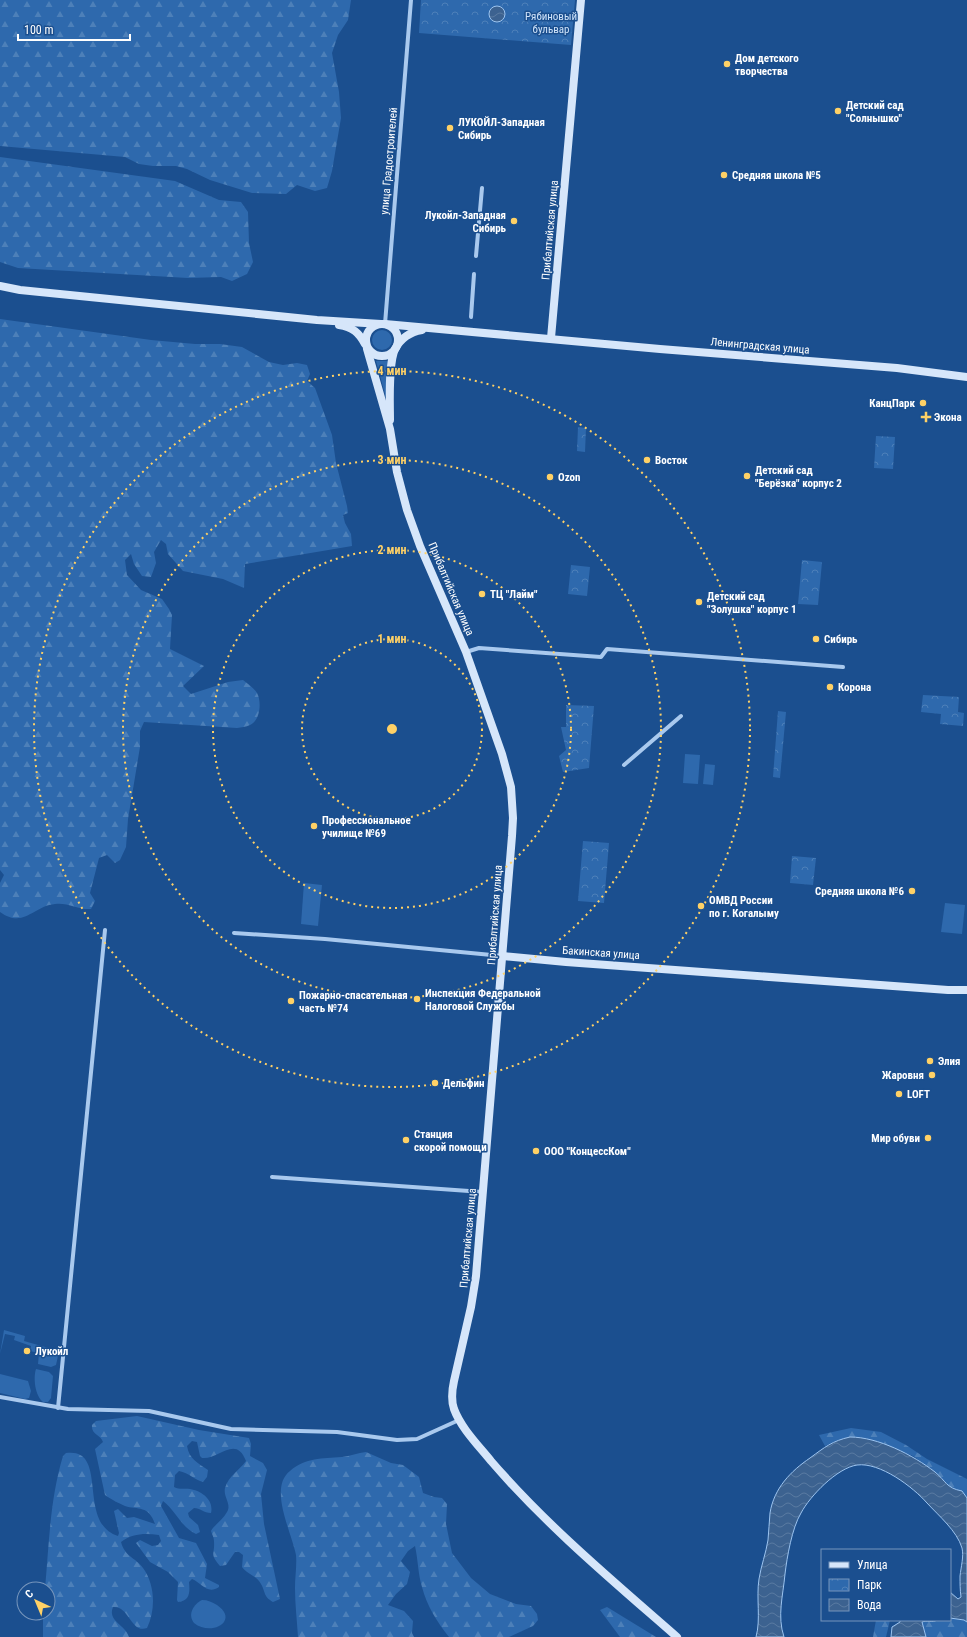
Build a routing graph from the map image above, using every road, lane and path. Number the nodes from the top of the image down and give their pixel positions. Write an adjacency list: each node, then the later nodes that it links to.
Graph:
1 (411, 0): 9 (street, улица Градостроителей)
2 (581, 0): 11 (street, Прибалтийская улица)
3 (482, 188): 4 (street)
4 (476, 256)
5 (474, 274): 7 (street)
6 (0, 286): 8 (street)
7 (471, 318)
8 (317, 320): 9 (street); 12 (street)
9 (383, 324): 10 (street); 12 (street); 13 (street)
10 (428, 328): 11 (street); 13 (street)
11 (551, 338): 14 (street, Ленинградская улица)
12 (367, 347): 13 (street); 15 (street, Прибалтийская улица)
13 (395, 349): 15 (street, Прибалтийская улица)
14 (967, 377)
15 (388, 410): 16 (street, Прибалтийская улица)
16 (466, 652): 17 (street); 22 (street, Прибалтийская улица)
17 (843, 666)
18 (681, 716): 19 (street)
19 (624, 764)
20 (105, 930): 27 (street)
21 (234, 933): 22 (street, Бакинская улица)
22 (502, 956): 23 (street, Бакинская улица); 25 (street, Прибалтийская улица)
23 (967, 990)
24 (272, 1177): 25 (street)
25 (483, 1192): 28 (street, Прибалтийская улица)
26 (0, 1397): 27 (street)
27 (58, 1408): 28 (street)
28 (460, 1420): 29 (street, Прибалтийская улица)
29 (677, 1637)

